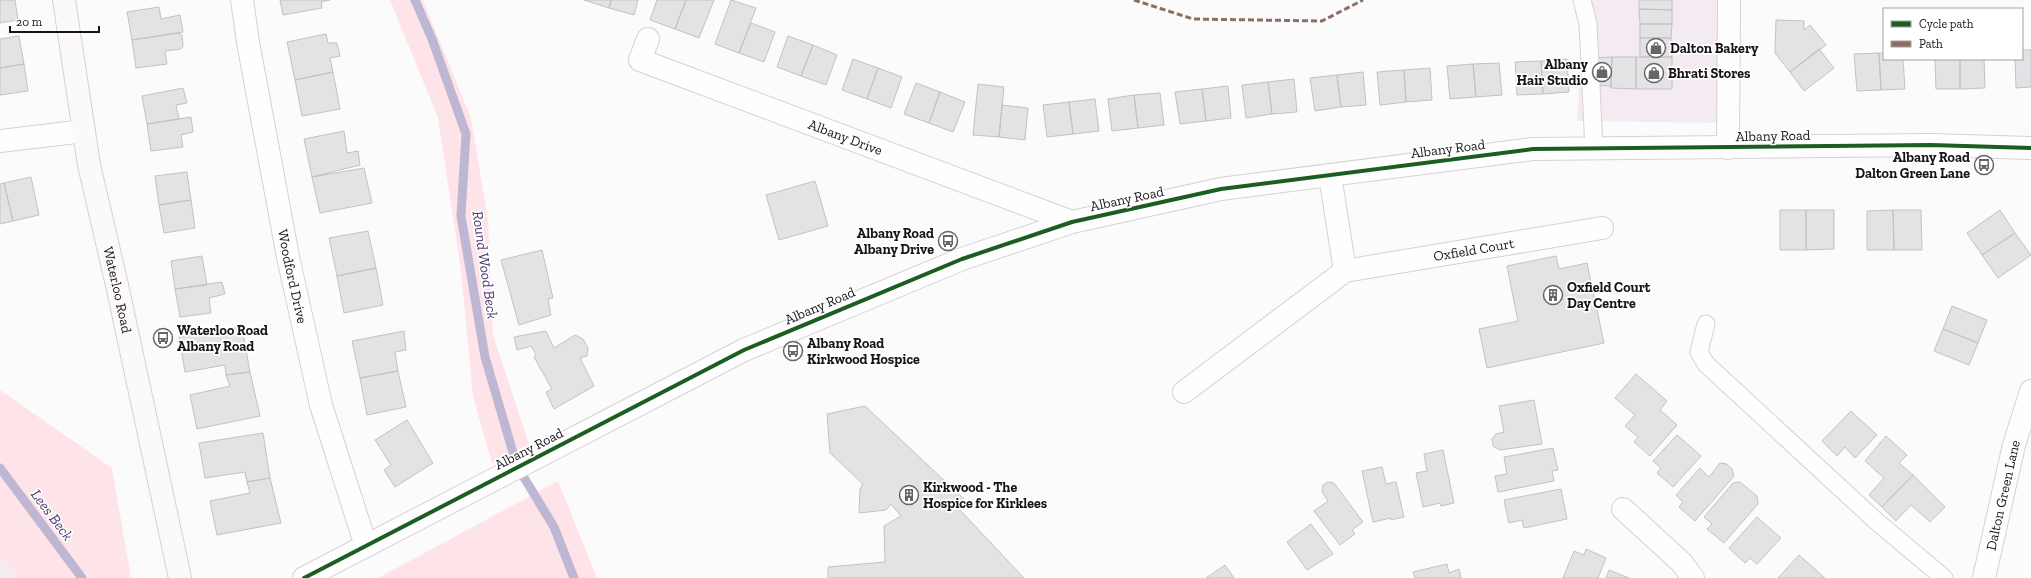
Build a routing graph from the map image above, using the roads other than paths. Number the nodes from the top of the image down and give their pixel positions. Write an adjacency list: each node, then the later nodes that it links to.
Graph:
1 (64, 0): 6 (street, Waterloo Road)
2 (242, 0): 19 (street, Woodford Drive)
3 (1582, 0): 10 (lane)
4 (1729, 0): 8 (street)
5 (648, 39): 12 (street, Albany Drive)
6 (84, 131): 7 (street); 20 (street, Waterloo Road)
7 (0, 141)
8 (1728, 148): 9 (street, Albany Road); 10 (street, Albany Road)
9 (2031, 148)
10 (1594, 149): 11 (street, Albany Road)
11 (1330, 175): 12 (street, Albany Road); 14 (street)
12 (1072, 222): 19 (street, Albany Road)
13 (1602, 228): 14 (street, Oxfield Court)
14 (1345, 271): 17 (street, Oxfield Court)
15 (1706, 324): 23 (lane)
16 (2031, 391): 24 (street, Dalton Green Lane)
17 (1184, 392)
18 (1623, 509): 22 (street)
19 (366, 546): 21 (street, Albany Road)
20 (180, 578)
21 (304, 578)
22 (1693, 578)
23 (1944, 578)
24 (1984, 578)

